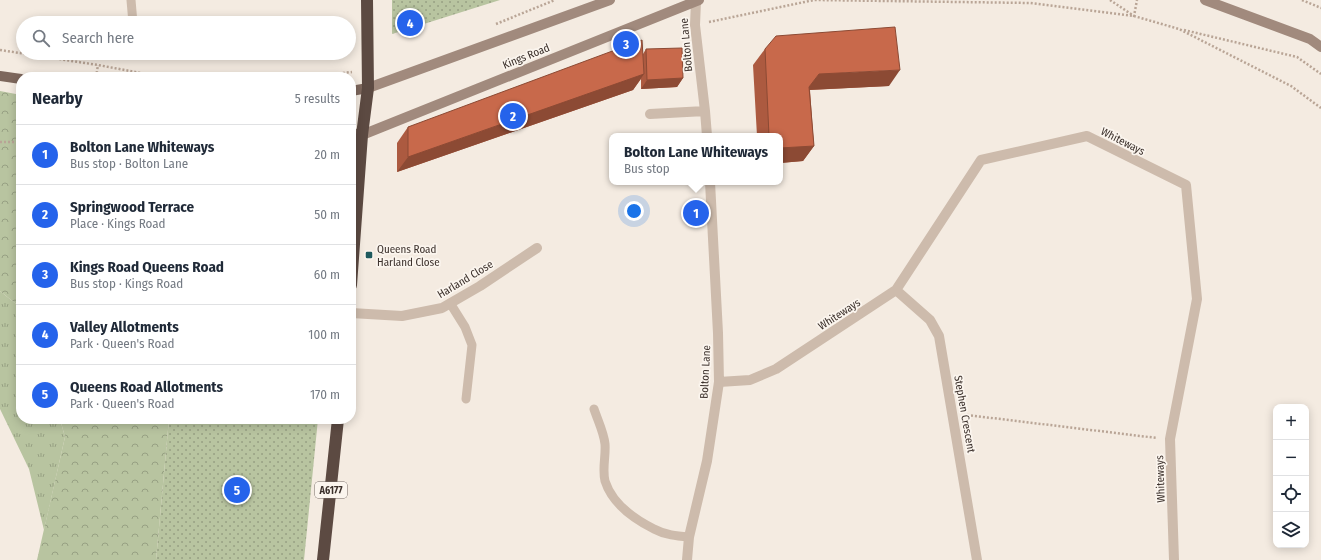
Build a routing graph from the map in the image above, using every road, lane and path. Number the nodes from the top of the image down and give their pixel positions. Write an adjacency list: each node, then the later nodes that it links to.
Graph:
1 (131, 0): 12 (lane)
2 (367, 0): 22 (highway)
3 (555, 0): 15 (path)
4 (610, 0): 29 (street)
5 (697, 0): 14 (street, Bolton Lane); 35 (street, Kings Road)
6 (815, 0): 13 (path); 14 (path)
7 (1110, 0): 13 (path)
8 (1137, 0): 13 (path)
9 (1205, 0): 17 (street)
10 (1302, 0): 11 (path)
11 (1321, 8)
12 (132, 16)
13 (1134, 16): 16 (path)
14 (695, 25): 32 (street, Bolton Lane)
15 (489, 27)
16 (1179, 28): 26 (path); 31 (path)
17 (1321, 47)
18 (0, 50): 19 (path)
19 (16, 52)
20 (65, 60): 21 (path)
21 (98, 65): 23 (path); 24 (path)
22 (368, 70): 25 (path); 29 (highway)
23 (97, 72)
24 (135, 72)
25 (350, 72)
26 (1321, 74)
27 (0, 76): 28 (main road)
28 (16, 78)
29 (368, 88): 30 (main road); 35 (highway)
30 (356, 90)
31 (1321, 108)
32 (705, 111): 33 (street); 34 (street, Bolton Lane)
33 (650, 114)
34 (707, 133)
35 (357, 134): 38 (highway)
36 (0, 142): 37 (path)
37 (16, 142)
38 (356, 159)
39 (710, 185): 44 (street, Bolton Lane)
40 (537, 248): 42 (street, Harland Close)
41 (896, 290): 44 (street, Whiteways); 47 (street, Stephen Crescent); 49 (street, Whiteways)
42 (450, 303): 43 (street, Harland Close); 45 (lane)
43 (356, 313)
44 (719, 382): 50 (street, Bolton Lane)
45 (466, 399)
46 (594, 410): 50 (lane)
47 (953, 413): 49 (path); 53 (street, Stephen Crescent)
48 (337, 424): 51 (highway, A6177)
49 (1170, 439): 54 (street, Whiteways)
50 (689, 537): 52 (street, Bolton Lane)
51 (323, 560)
52 (687, 560)
53 (977, 560)
54 (1174, 560)

